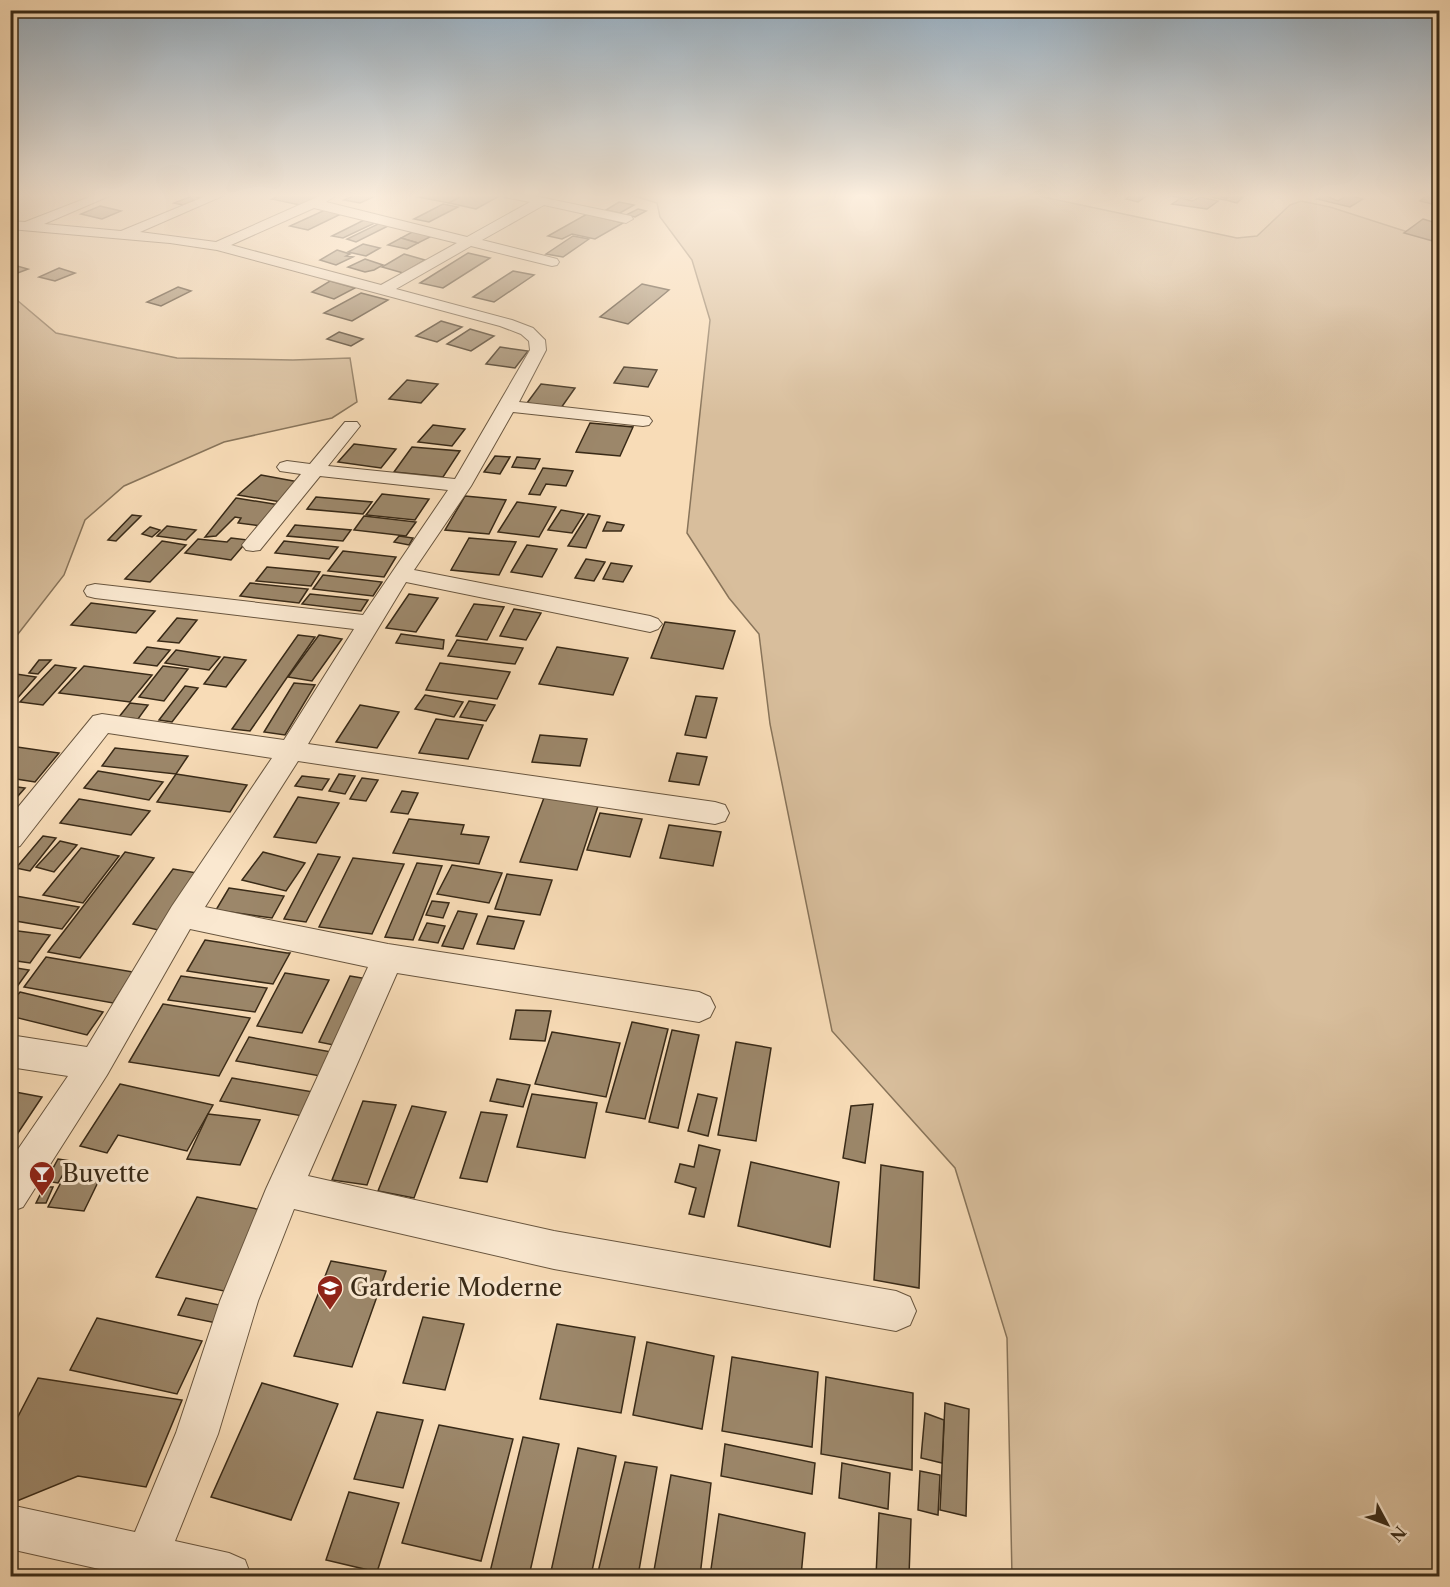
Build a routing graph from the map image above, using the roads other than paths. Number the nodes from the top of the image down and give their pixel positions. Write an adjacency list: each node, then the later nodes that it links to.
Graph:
1 (299, 268): 3 (street)
2 (424, 268): 3 (street)
3 (383, 291): 4 (street)
4 (508, 406): 5 (street); 9 (street)
5 (643, 421)
6 (351, 426): 8 (street)
7 (287, 467): 8 (street)
8 (315, 470): 9 (street); 10 (street)
9 (460, 486): 11 (street)
10 (253, 545)
11 (400, 574): 13 (street); 14 (street)
12 (95, 591): 13 (street)
13 (369, 623): 15 (street)
14 (650, 624)
15 (290, 752): 16 (street); 17 (street); 18 (street)
16 (715, 813)
17 (10, 838)
18 (183, 915): 19 (street); 22 (street)
19 (388, 958): 20 (street); 23 (street)
20 (699, 1007)
21 (10, 1051): 22 (street)
22 (95, 1064): 24 (street)
23 (284, 1189): 25 (street); 27 (street)
24 (10, 1194)
25 (896, 1311)
26 (10, 1527): 27 (street)
27 (143, 1567): 28 (street)
28 (229, 1576)

